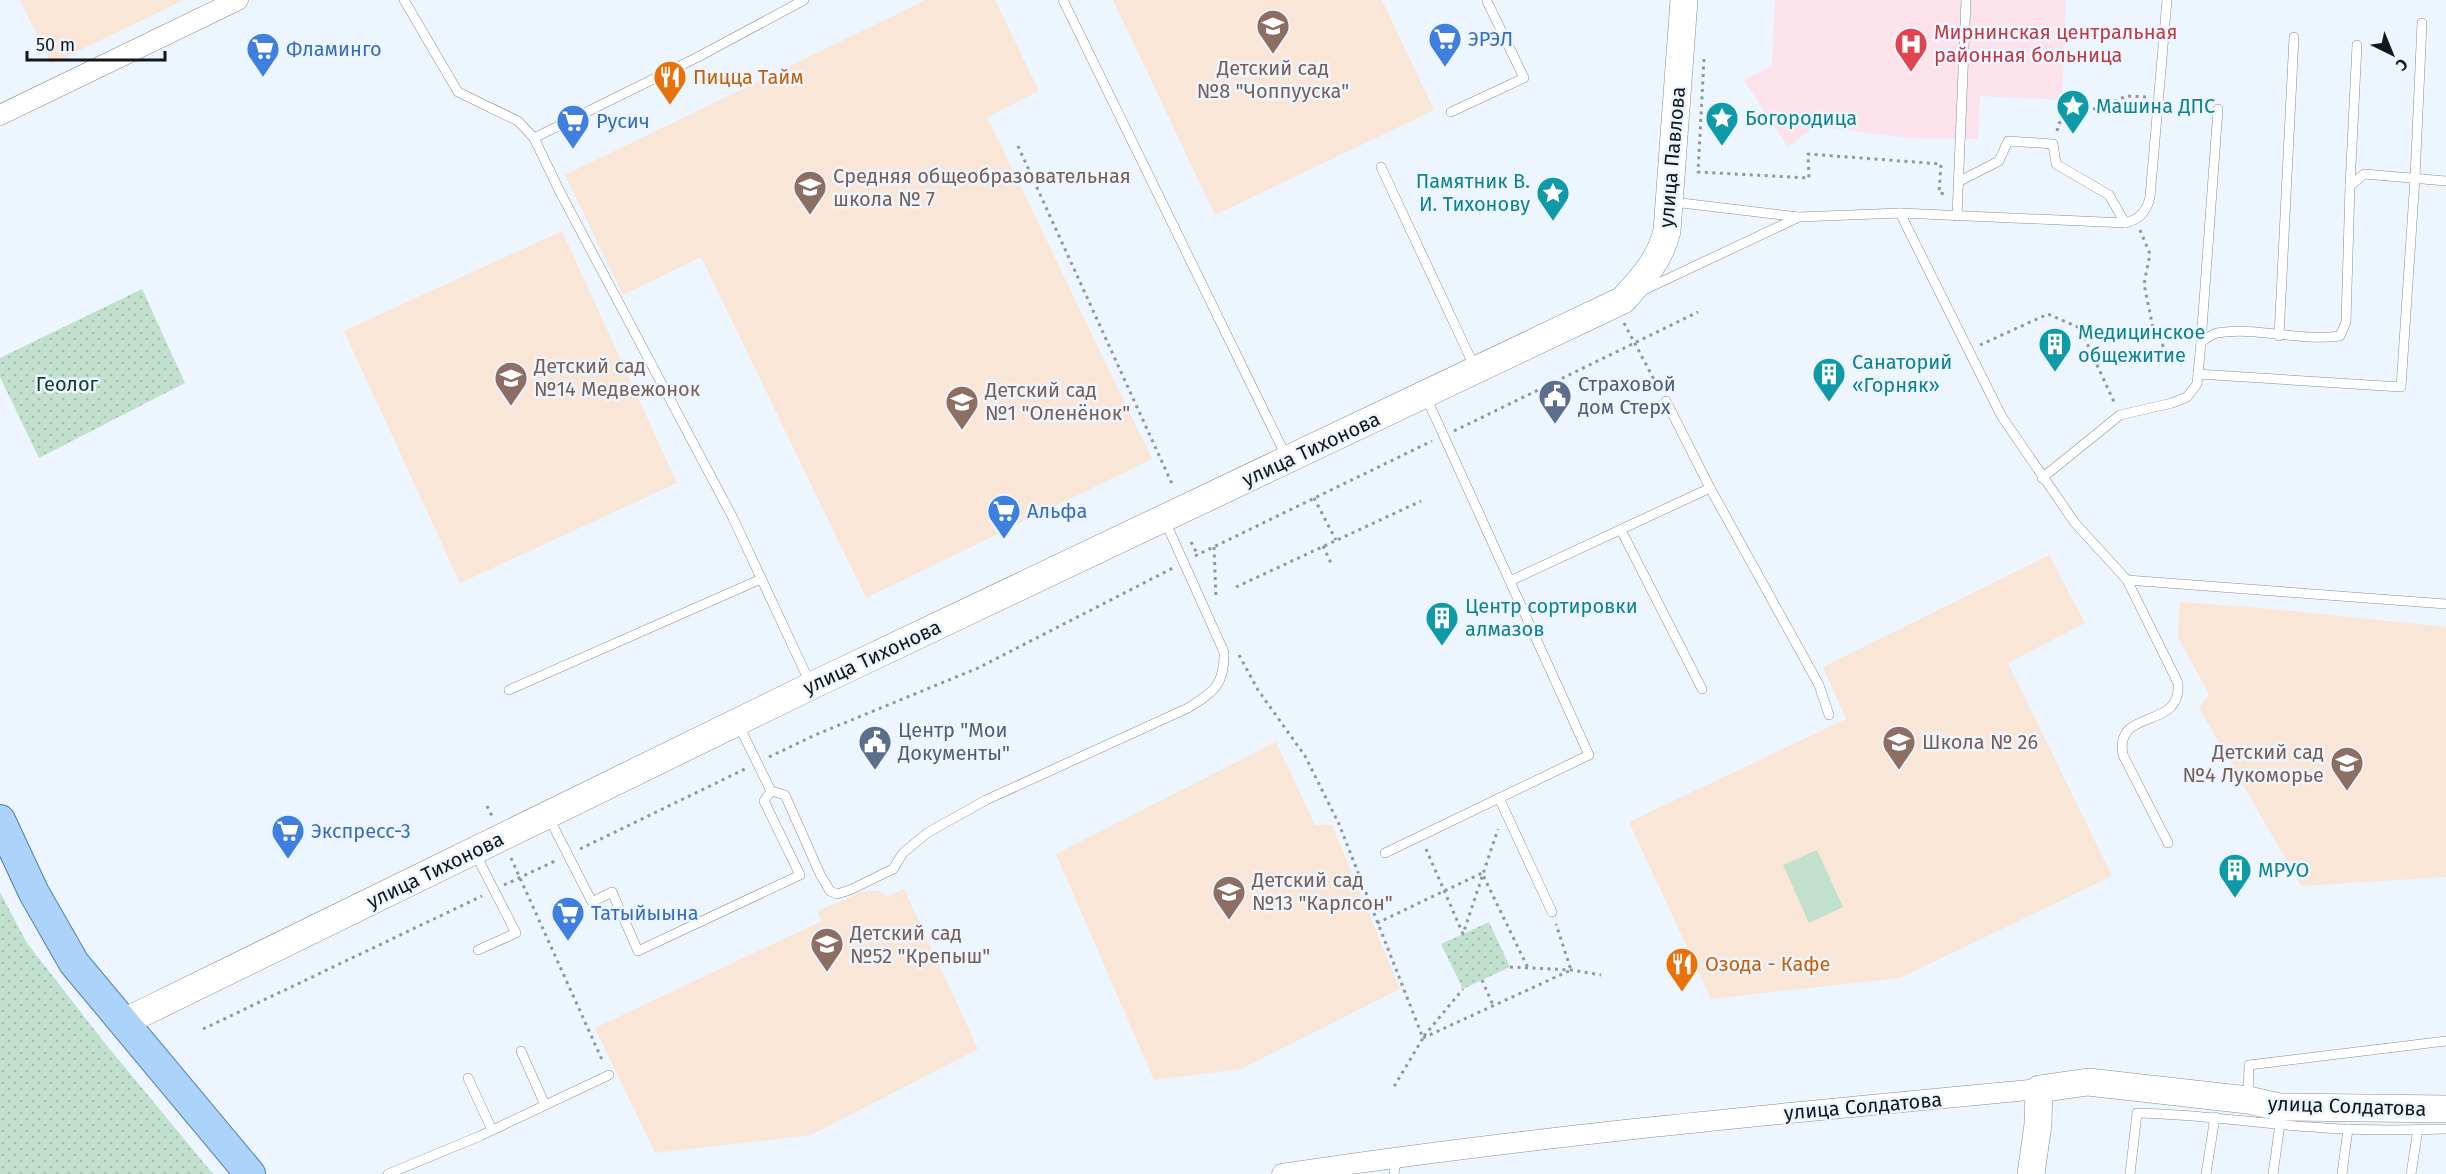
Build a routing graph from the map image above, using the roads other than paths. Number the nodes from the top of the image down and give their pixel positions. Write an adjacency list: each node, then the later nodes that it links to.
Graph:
1 (238, 0): 14 (street)
2 (404, 0): 15 (lane)
3 (804, 0): 15 (lane)
4 (1063, 0): 33 (lane)
5 (1487, 0): 13 (lane)
6 (1684, 0): 21 (main road, улица Павлова)
7 (1966, 0): 19 (lane)
8 (2167, 0): 25 (lane)
9 (2422, 23): 17 (lane)
10 (2294, 37): 27 (lane)
11 (2357, 45): 20 (lane)
12 (2218, 109): 28 (lane)
13 (1451, 112)
14 (0, 115)
15 (534, 138): 38 (lane)
16 (1381, 167): 29 (lane)
17 (2415, 178): 18 (lane); 20 (lane); 30 (lane)
18 (2446, 181)
19 (1958, 182): 23 (lane); 25 (lane)
20 (2350, 186): 27 (lane)
21 (1670, 202): 24 (lane); 26 (main road, улица Павлова)
22 (1900, 213): 23 (lane); 24 (lane); 34 (lane)
23 (1957, 216): 25 (lane)
24 (1799, 217): 26 (lane)
25 (2125, 223)
26 (1618, 302): 29 (main road, улица Тихонова)
27 (2279, 336): 28 (lane)
28 (2201, 342): 30 (lane)
29 (1476, 370): 31 (main road, улица Тихонова)
30 (2198, 374): 34 (lane)
31 (1425, 394): 33 (main road, улица Тихонова); 40 (lane)
32 (1666, 401): 35 (lane)
33 (1288, 459): 36 (main road, улица Тихонова)
34 (2042, 478): 39 (lane)
35 (1710, 489): 37 (lane); 45 (lane)
36 (1164, 519): 42 (main road, улица Тихонова); 47 (lane)
37 (1621, 530): 40 (lane); 43 (lane)
38 (761, 579): 42 (lane); 44 (lane)
39 (2127, 580): 41 (lane); 51 (lane)
40 (1510, 581): 48 (lane)
41 (2446, 604)
42 (811, 686): 46 (main road, улица Тихонова)
43 (1702, 689)
44 (509, 690)
45 (1829, 715)
46 (737, 722): 47 (lane); 49 (main road, улица Тихонова)
47 (771, 791): 49 (lane)
48 (1499, 798): 53 (lane); 54 (lane)
49 (548, 815): 52 (main road, улица Тихонова)
50 (0, 820): 56 (main road)
51 (2168, 843)
52 (474, 851): 55 (lane); 56 (main road, улица Тихонова)
53 (1385, 853)
54 (1552, 912)
55 (478, 950)
56 (124, 1022): 72 (main road)
57 (2446, 1041): 62 (lane)
58 (520, 1051): 63 (lane)
59 (609, 1075): 63 (lane)
60 (468, 1078): 70 (lane)
61 (2039, 1089): 62 (main road, улица Солдатова); 71 (street, улица Солдатова); 75 (main road)
62 (2248, 1100): 64 (main road, улица Солдатова)
63 (545, 1105): 70 (lane)
64 (2446, 1109)
65 (2215, 1117): 66 (lane); 76 (lane); 77 (lane)
66 (2280, 1124): 67 (lane); 78 (lane)
67 (2348, 1129): 68 (lane); 79 (lane)
68 (2418, 1129): 69 (lane); 80 (lane)
69 (2446, 1129)
70 (492, 1130): 73 (lane)
71 (1396, 1165): 74 (street, улица Солдатова)
72 (250, 1174)
73 (388, 1174)
74 (1282, 1174)
75 (2031, 1174)
76 (2130, 1174)
77 (2206, 1174)
78 (2273, 1174)
79 (2342, 1174)
80 (2411, 1174)

